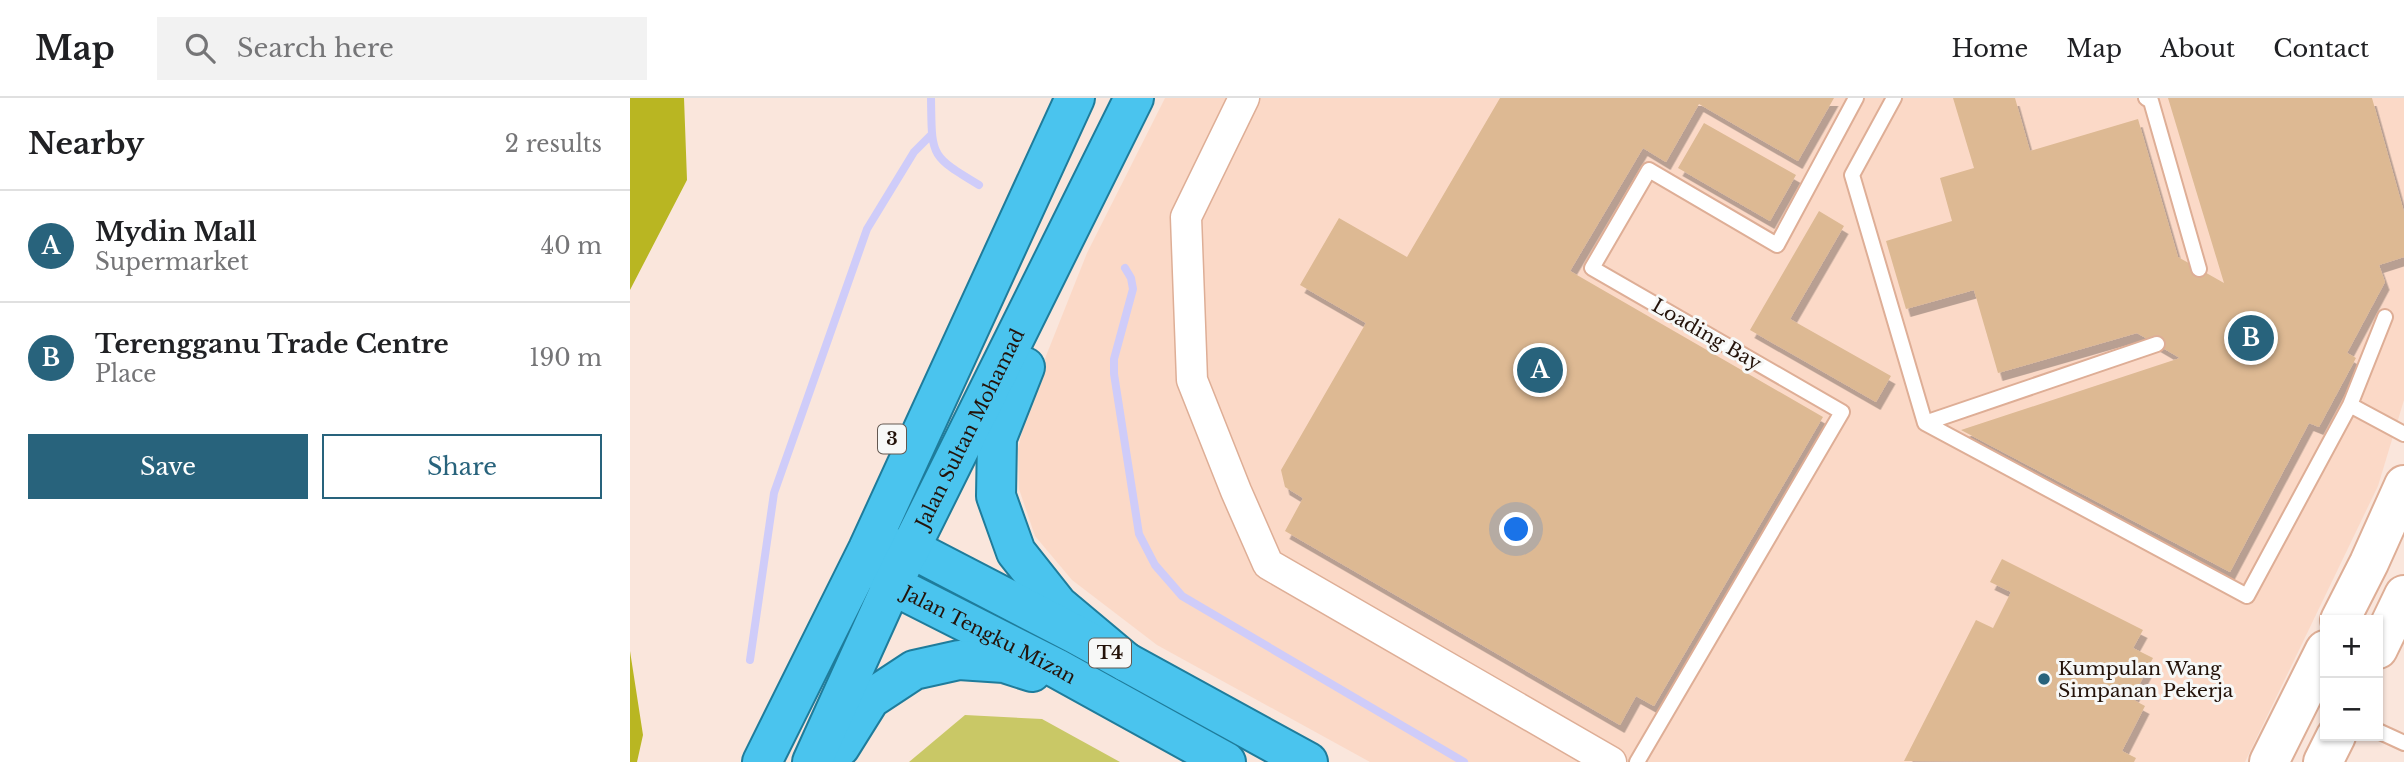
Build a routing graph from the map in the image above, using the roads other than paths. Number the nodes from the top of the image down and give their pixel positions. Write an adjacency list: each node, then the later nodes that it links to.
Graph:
1 (1134, 98): 7 (highway, Jalan Sultan Mohamad)
2 (1244, 98): 33 (street)
3 (1856, 98): 34 (lane, Loading Bay)
4 (1894, 98): 12 (lane)
5 (2146, 98): 8 (lane)
6 (1068, 112): 16 (highway, Jalan Sultan Mohamad / 3); 27 (highway, Jalan Sultan Mohamad / 3)
7 (1108, 149): 15 (highway, Jalan Sultan Mohamad); 22 (highway)
8 (2199, 269)
9 (2385, 317): 11 (lane)
10 (2157, 344): 12 (lane)
11 (2350, 405): 12 (lane); 13 (lane)
12 (1925, 423)
13 (2404, 434)
14 (2404, 485): 19 (main road)
15 (910, 548): 16 (highway, Jalan Tengku Mizan / T4); 17 (highway, Jalan Sultan Mohamad); 22 (highway, Jalan Tengku Mizan / T4)
16 (868, 549): 17 (highway, Jalan Tengku Mizan); 28 (highway, Jalan Sultan Mohamad / 3)
17 (891, 585): 23 (highway, Jalan Tengku Mizan / T4); 29 (highway, Jalan Sultan Mohamad)
18 (2404, 595): 20 (main road)
19 (2343, 615)
20 (2383, 639)
21 (2320, 660): 35 (main road)
22 (1126, 662): 32 (highway, Jalan Tengku Mizan / T4)
23 (1108, 696): 30 (highway); 31 (highway, Jalan Tengku Mizan / T4)
24 (2383, 733): 26 (lane)
25 (2334, 741): 36 (main road)
26 (2404, 743)
27 (743, 762)
28 (762, 762)
29 (811, 762)
30 (831, 762)
31 (1226, 762)
32 (1308, 762)
33 (1611, 762)
34 (1637, 762)
35 (2269, 762)
36 (2323, 762)

